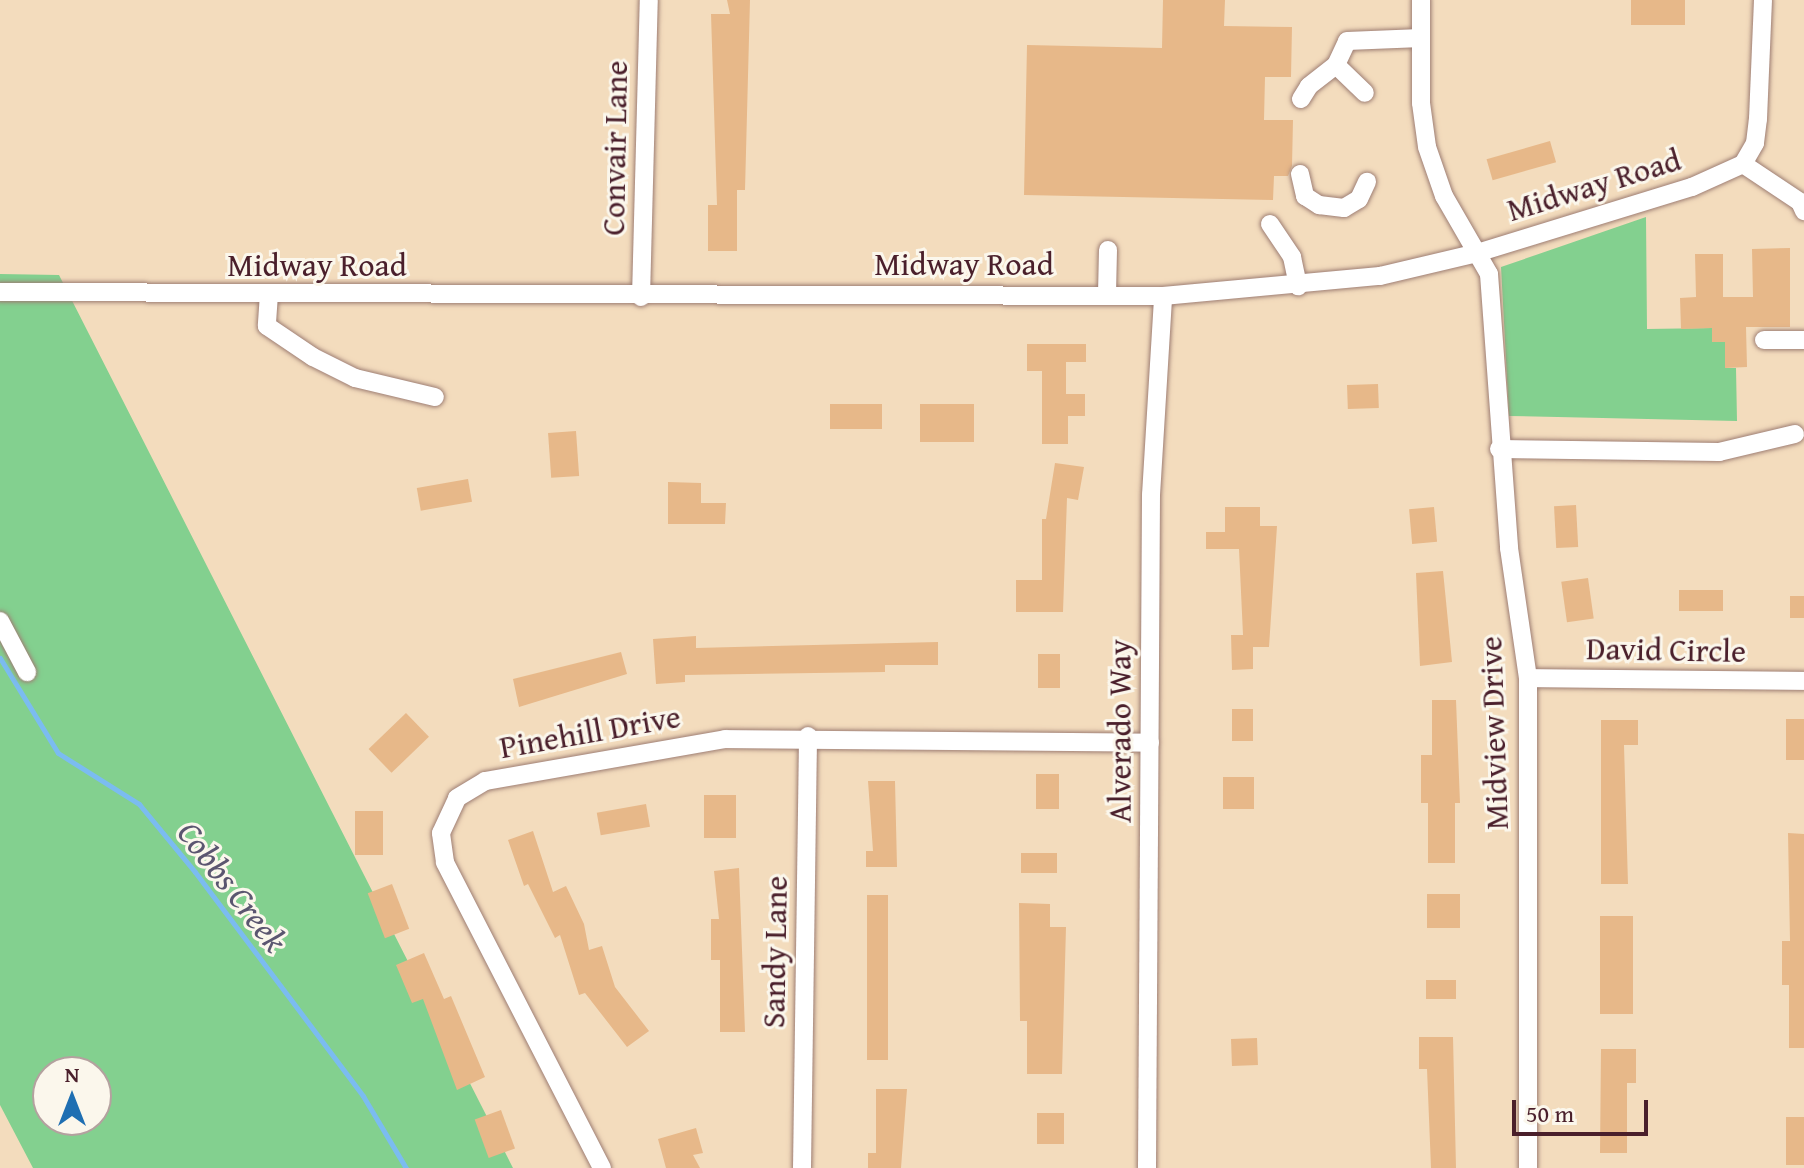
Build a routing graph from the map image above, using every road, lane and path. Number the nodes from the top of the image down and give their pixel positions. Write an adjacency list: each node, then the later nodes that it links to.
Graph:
1 (649, 0): 20 (street, Convair Lane)
2 (1421, 0): 4 (street, Midview Drive)
3 (1763, 0): 8 (street)
4 (1421, 38): 5 (street); 14 (street, Midview Drive)
5 (1336, 65): 6 (street); 7 (street)
6 (1365, 93)
7 (1301, 99)
8 (1743, 164): 11 (street); 14 (street, Midway Road)
9 (1300, 174): 10 (street)
10 (1367, 182)
11 (1804, 211)
12 (1270, 224): 15 (street)
13 (1108, 250): 18 (street)
14 (1477, 253): 15 (street, Midway Road); 25 (street, Midview Drive)
15 (1298, 286): 19 (street, Midway Road)
16 (0, 292): 17 (street, Midway Road)
17 (269, 294): 20 (street, Midway Road); 23 (street)
18 (1107, 294): 19 (street, Midway Road); 20 (street, Midway Road)
19 (1163, 296): 31 (street, Alverado Way)
20 (641, 297)
21 (1764, 340): 22 (street)
22 (1804, 340)
23 (435, 397)
24 (1795, 434): 25 (street)
25 (1499, 449): 28 (street, Midview Drive)
26 (0, 621): 27 (street)
27 (27, 672)
28 (1528, 678): 29 (street, David Circle); 35 (street, Midview Drive)
29 (1804, 681)
30 (808, 736): 31 (street, Pinehill Drive); 32 (street, Pinehill Drive); 33 (street, Sandy Lane)
31 (1150, 743): 34 (street, Alverado Way)
32 (602, 1168)
33 (802, 1168)
34 (1147, 1168)
35 (1528, 1168)

